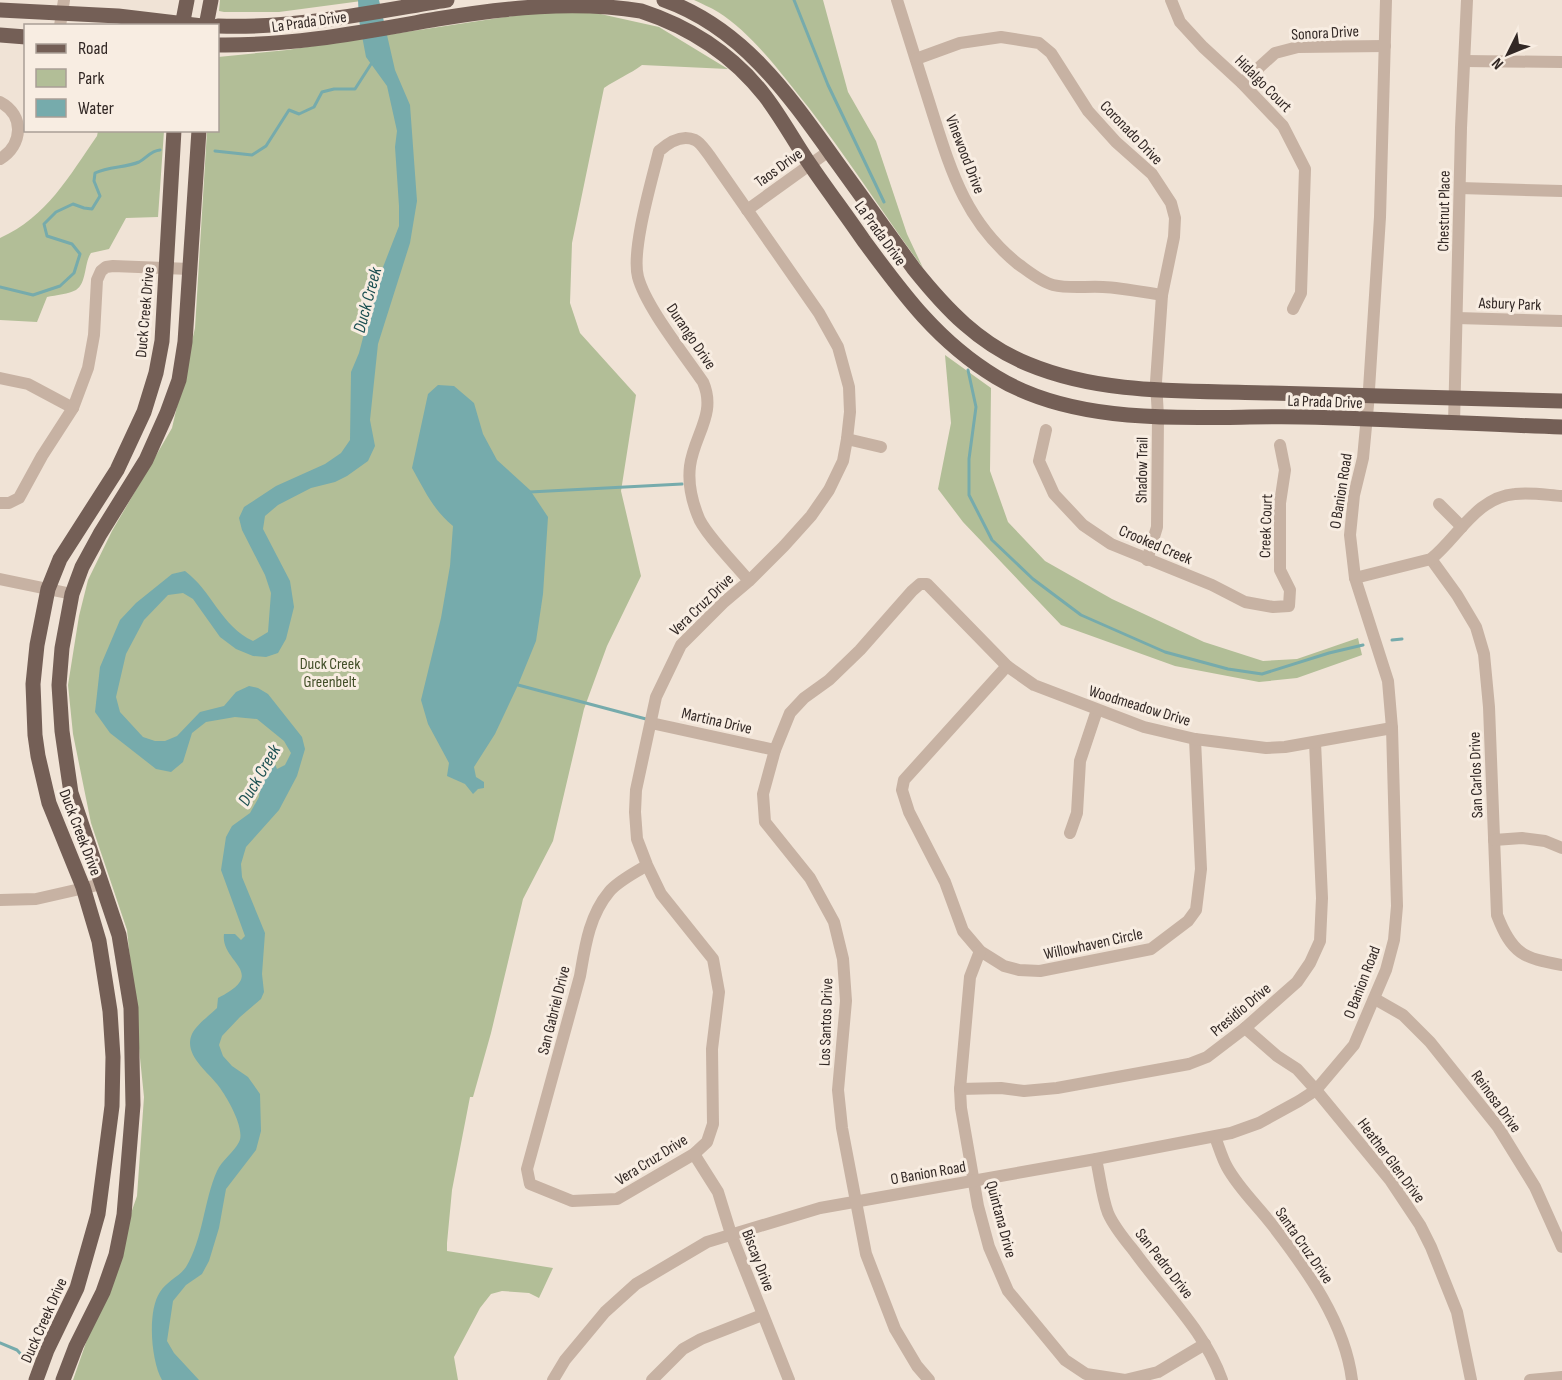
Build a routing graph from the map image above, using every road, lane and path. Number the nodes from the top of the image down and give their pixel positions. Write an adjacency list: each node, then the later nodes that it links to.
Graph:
1 (187, 0): 12 (main road)
2 (211, 0): 13 (main road)
3 (447, 0): 14 (main road, La Prada Drive)
4 (664, 0): 26 (main road, La Prada Drive)
5 (897, 0): 19 (street, Vinewood Drive)
6 (1171, 0): 22 (street, Hidalgo Court)
7 (1386, 0): 18 (street, O Banion Road)
8 (1467, 0): 20 (street, Chestnut Place)
9 (0, 9): 10 (main road)
10 (62, 13): 11 (main road)
11 (175, 24)
12 (182, 24)
13 (205, 24)
14 (219, 26)
15 (0, 35): 16 (main road)
16 (24, 37)
17 (219, 45): 29 (main road, La Prada Drive)
18 (1385, 46): 22 (street, Sonora Drive); 41 (street, O Banion Road)
19 (916, 59): 35 (street, Vinewood Drive); 35 (street, Coronado Drive)
20 (1465, 61): 21 (street); 30 (street, Chestnut Place)
21 (1562, 62)
22 (1242, 83): 36 (street, Hidalgo Court)
23 (0, 102): 27 (street)
24 (174, 132): 33 (main road, Duck Creek Drive)
25 (199, 132): 34 (main road, Duck Creek Drive)
26 (829, 151): 29 (street, Taos Drive); 40 (main road, La Prada Drive)
27 (0, 159)
28 (656, 165): 32 (street, Vera Cruz Drive); 61 (street, Durango Drive)
29 (810, 165): 32 (street, Taos Drive); 45 (main road, La Prada Drive)
30 (1460, 188): 31 (street); 37 (street, Chestnut Place)
31 (1562, 191)
32 (747, 210): 50 (street, Vera Cruz Drive)
33 (167, 269): 34 (street); 44 (street); 63 (main road, Duck Creek Drive)
34 (190, 269): 64 (main road, Duck Creek Drive)
35 (1162, 295): 40 (street, Coronado Drive)
36 (1293, 309)
37 (1456, 318): 38 (street, Asbury Park); 42 (street, Chestnut Place)
38 (1562, 321)
39 (0, 378): 44 (street)
40 (1156, 390): 41 (main road, La Prada Drive); 45 (street, Coronado Drive)
41 (1368, 396): 42 (main road, La Prada Drive); 46 (street, O Banion Road)
42 (1454, 399): 43 (main road, La Prada Drive); 47 (street, Chestnut Place)
43 (1562, 401)
44 (73, 408): 54 (street)
45 (1158, 416): 46 (main road, La Prada Drive); 58 (street, Shadow Trail)
46 (1366, 420): 47 (main road, La Prada Drive); 59 (street, O Banion Road)
47 (1454, 424): 48 (main road, La Prada Drive)
48 (1562, 427)
49 (1046, 429): 58 (street, Crooked Creek)
50 (847, 439): 52 (street); 61 (street, Vera Cruz Drive)
51 (1280, 445): 65 (street, Creek Court)
52 (881, 447)
53 (1562, 496): 56 (street)
54 (0, 503)
55 (1439, 504): 56 (street)
56 (1462, 527): 57 (street)
57 (1431, 559): 59 (street); 76 (street, San Carlos Drive)
58 (1147, 560): 65 (street, Crooked Creek)
59 (1355, 578): 69 (street, O Banion Road)
60 (0, 579): 63 (street)
61 (749, 581): 68 (street, Vera Cruz Drive)
62 (920, 584): 66 (street, Woodmeadow Drive); 73 (street, Los Santos Drive)
63 (48, 589): 64 (street); 74 (main road, Duck Creek Drive)
64 (72, 594): 72 (main road, Duck Creek Drive)
65 (1290, 606)
66 (1006, 666): 67 (street, Woodmeadow Drive); 82 (street, Willowhaven Circle)
67 (1097, 710): 70 (street, Woodmeadow Drive); 75 (street)
68 (651, 723): 73 (street, Martina Drive); 78 (street, Vera Cruz Drive)
69 (1392, 729): 71 (street, Woodmeadow Drive); 84 (street, O Banion Road)
70 (1195, 739): 71 (street, Woodmeadow Drive); 82 (street, Willowhaven Circle)
71 (1315, 742): 85 (street, Presidio Drive)
72 (65, 750): 74 (main road); 79 (main road, Duck Creek Drive)
73 (775, 750): 93 (street, Los Santos Drive)
74 (38, 756): 80 (main road, Duck Creek Drive)
75 (1070, 833)
76 (1494, 840): 77 (street); 83 (street, San Carlos Drive)
77 (1562, 848)
78 (647, 865): 89 (street, Vera Cruz Drive); 92 (street, San Gabriel Drive)
79 (102, 884): 80 (street); 100 (main road, Duck Creek Drive)
80 (83, 887): 81 (street); 99 (main road, Duck Creek Drive)
81 (0, 900)
82 (980, 951): 86 (street, Quintana Drive)
83 (1562, 965)
84 (1375, 999): 87 (street, O Banion Road); 95 (street, Reinosa Drive)
85 (1245, 1028): 86 (street, Presidio Drive); 87 (street, Heather Glen Drive)
86 (960, 1089): 91 (street, Quintana Drive)
87 (1316, 1090): 88 (street, O Banion Road); 107 (street, Heather Glen Drive)
88 (1215, 1137): 90 (street, O Banion Road); 106 (street, Santa Cruz Drive)
89 (694, 1154): 92 (street, Vera Cruz Drive); 94 (street, Biscay Drive)
90 (1096, 1159): 91 (street, O Banion Road); 97 (street, San Pedro Drive)
91 (974, 1181): 93 (street, O Banion Road); 97 (street, Quintana Drive)
92 (530, 1184)
93 (856, 1202): 94 (street, O Banion Road); 104 (street, Los Santos Drive)
94 (731, 1234): 96 (street, Biscay Drive); 101 (street, O Banion Road)
95 (1562, 1247)
96 (762, 1316): 102 (street); 103 (street, Biscay Drive)
97 (1205, 1344): 105 (street, San Pedro Drive)
98 (1562, 1377): 108 (street)
99 (36, 1380)
100 (63, 1380)
101 (553, 1380)
102 (652, 1380)
103 (789, 1380)
104 (929, 1380)
105 (1222, 1380)
106 (1352, 1380)
107 (1471, 1380)
108 (1530, 1380)

